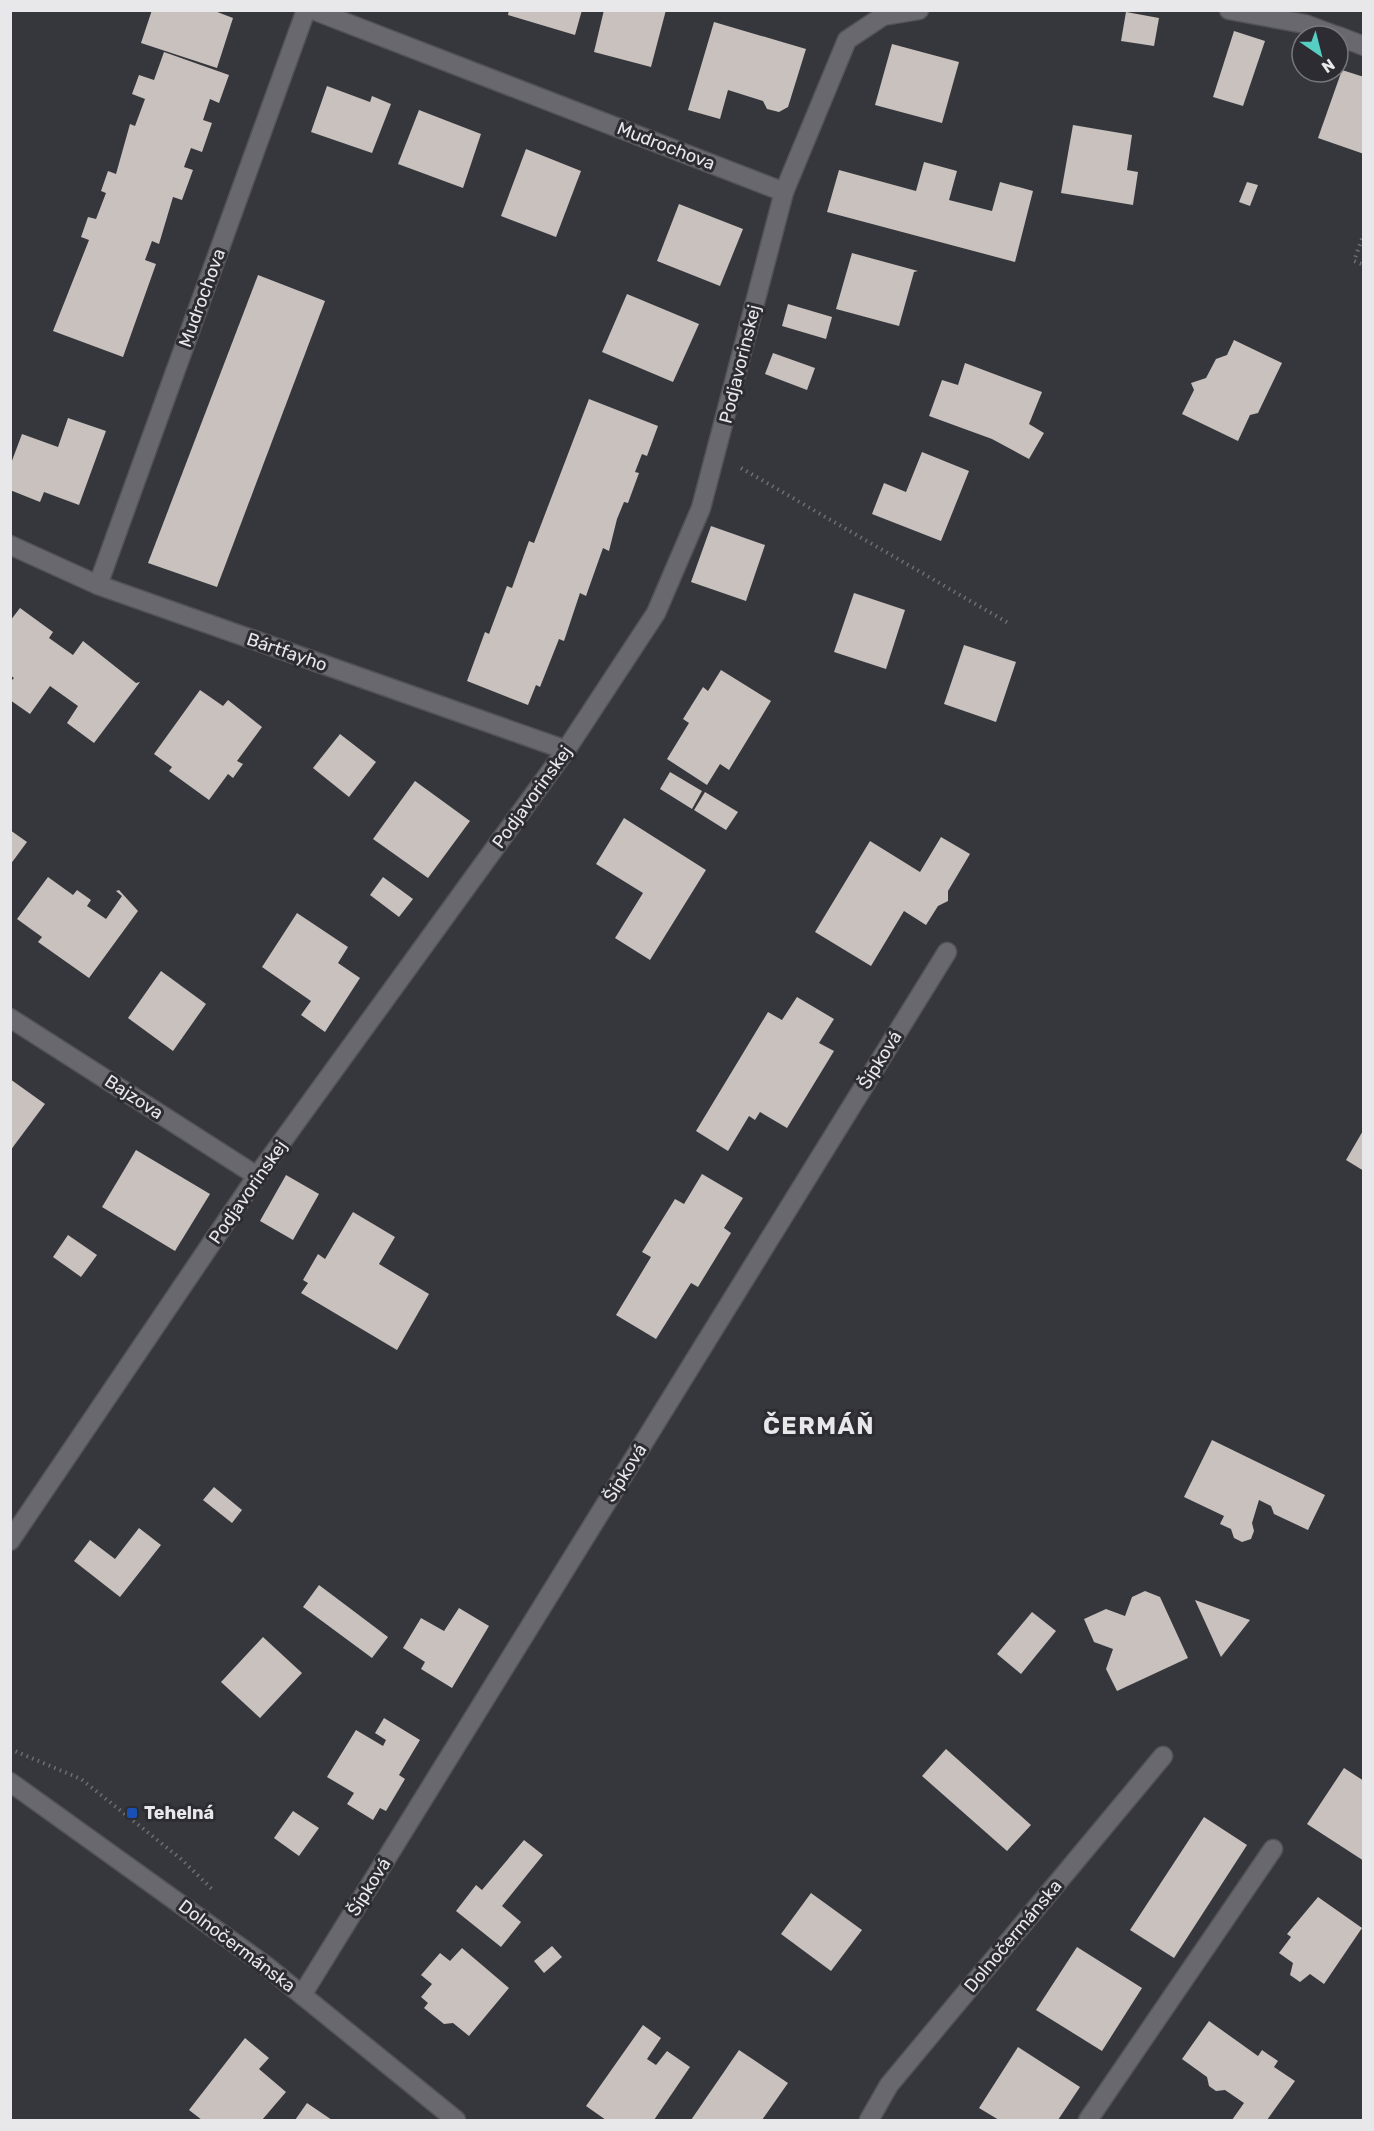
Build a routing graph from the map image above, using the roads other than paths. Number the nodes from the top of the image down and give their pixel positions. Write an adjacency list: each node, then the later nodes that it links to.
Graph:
1 (306, 10): 8 (street, Mudrochova)
2 (313, 10): 6 (street, Mudrochova)
3 (919, 10): 6 (street, Podjavorinskej)
4 (1229, 10): 5 (street)
5 (1306, 17)
6 (784, 192): 9 (street, Podjavorinskej)
7 (10, 545): 8 (street, Bártfayho)
8 (98, 585): 9 (street, Bártfayho)
9 (566, 750): 12 (street, Podjavorinskej)
10 (947, 952): 17 (street, Šípková)
11 (10, 1018): 12 (street, Bajzova)
12 (257, 1176): 13 (street, Podjavorinskej)
13 (10, 1541)
14 (1163, 1756): 19 (street, Dolnočermánska)
15 (10, 1782): 17 (street, Dolnočermánska)
16 (1273, 1849): 20 (street)
17 (302, 1995): 18 (street, Dolnočermánska)
18 (456, 2121)
19 (869, 2121)
20 (1088, 2121)

